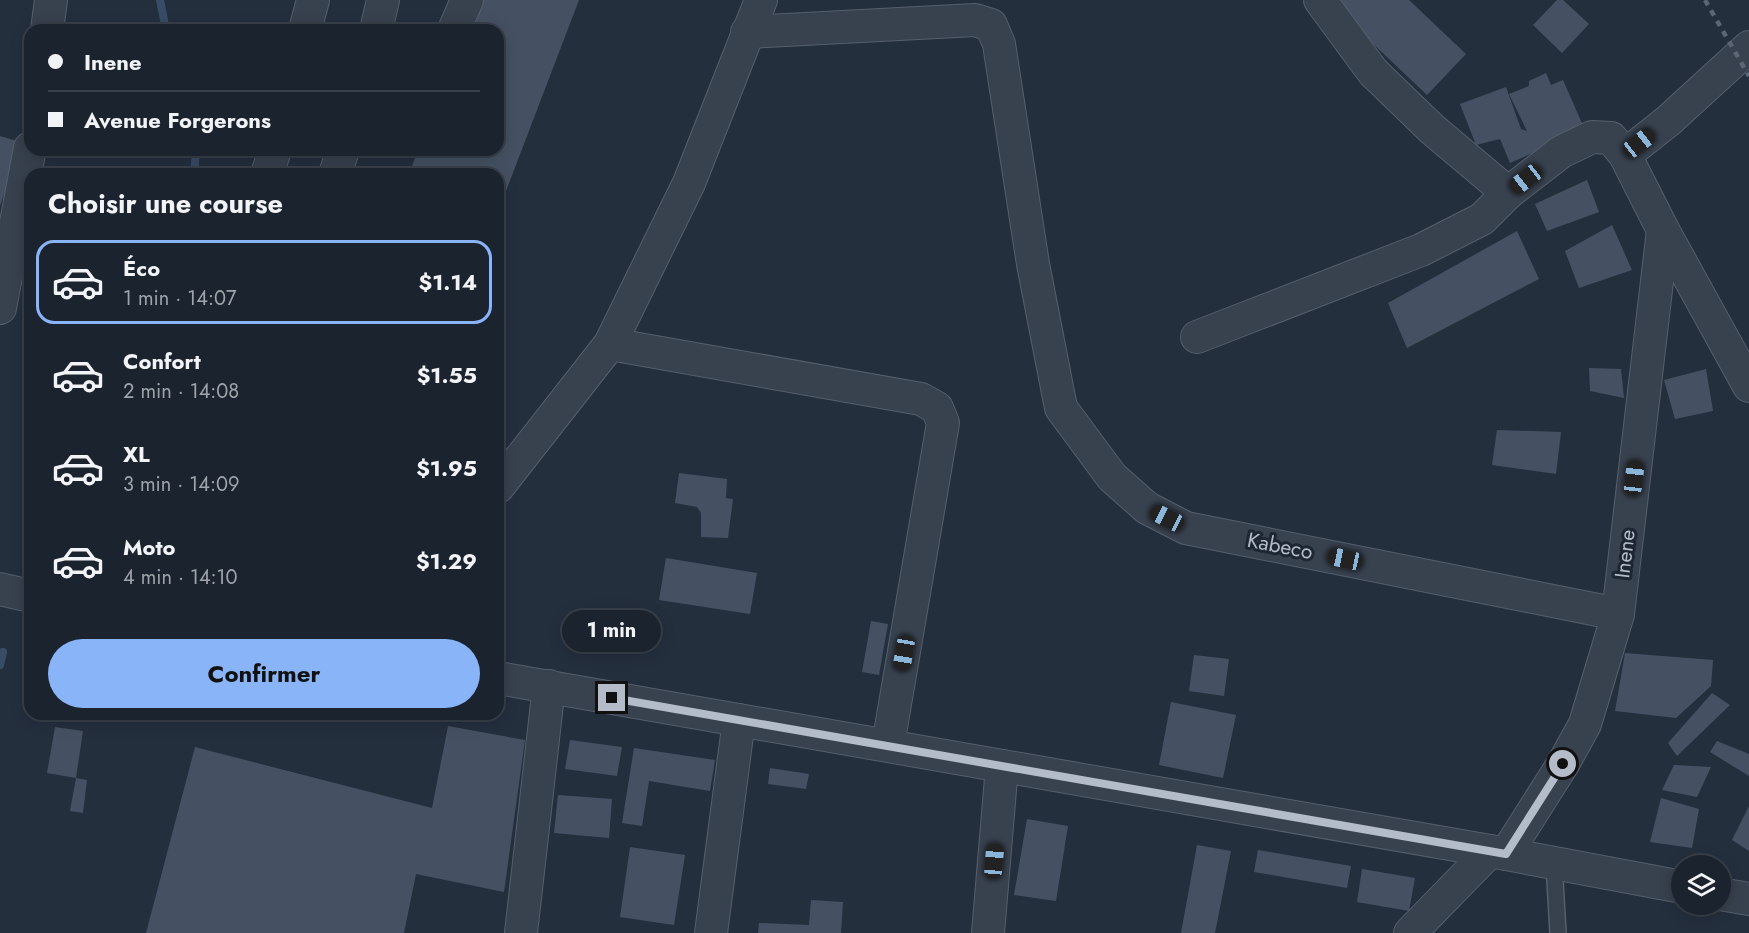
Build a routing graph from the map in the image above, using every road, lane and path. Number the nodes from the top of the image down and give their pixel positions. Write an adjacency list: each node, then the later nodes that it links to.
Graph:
1 (51, 0): 7 (street)
2 (313, 0): 8 (street)
3 (383, 0): 9 (street)
4 (467, 0): 10 (street)
5 (761, 0): 11 (street)
6 (1320, 0): 15 (street)
7 (48, 24)
8 (307, 24)
9 (377, 24)
10 (457, 24)
11 (747, 32): 19 (street); 24 (street, Kabeco)
12 (1749, 47): 13 (street)
13 (1625, 155): 15 (street); 16 (street)
14 (24, 180): 17 (street)
15 (1508, 193): 18 (street)
16 (1663, 230): 20 (street); 24 (street, Inene)
17 (0, 308)
18 (1197, 338)
19 (610, 344): 21 (street); 28 (street)
20 (1749, 386)
21 (504, 479)
22 (0, 589): 23 (street)
23 (24, 595)
24 (1618, 614): 30 (street, Inene)
25 (504, 679): 26 (street)
26 (549, 686): 27 (street); 35 (street)
27 (739, 720): 28 (street); 36 (street)
28 (888, 745): 29 (street)
29 (1002, 766): 30 (street); 37 (street)
30 (1498, 853): 31 (street); 38 (street, Inene)
31 (1554, 863): 32 (street); 39 (lane)
32 (1671, 885)
33 (1731, 896): 34 (street)
34 (1749, 899)
35 (521, 933)
36 (711, 933)
37 (988, 933)
38 (1410, 933)
39 (1558, 933)

